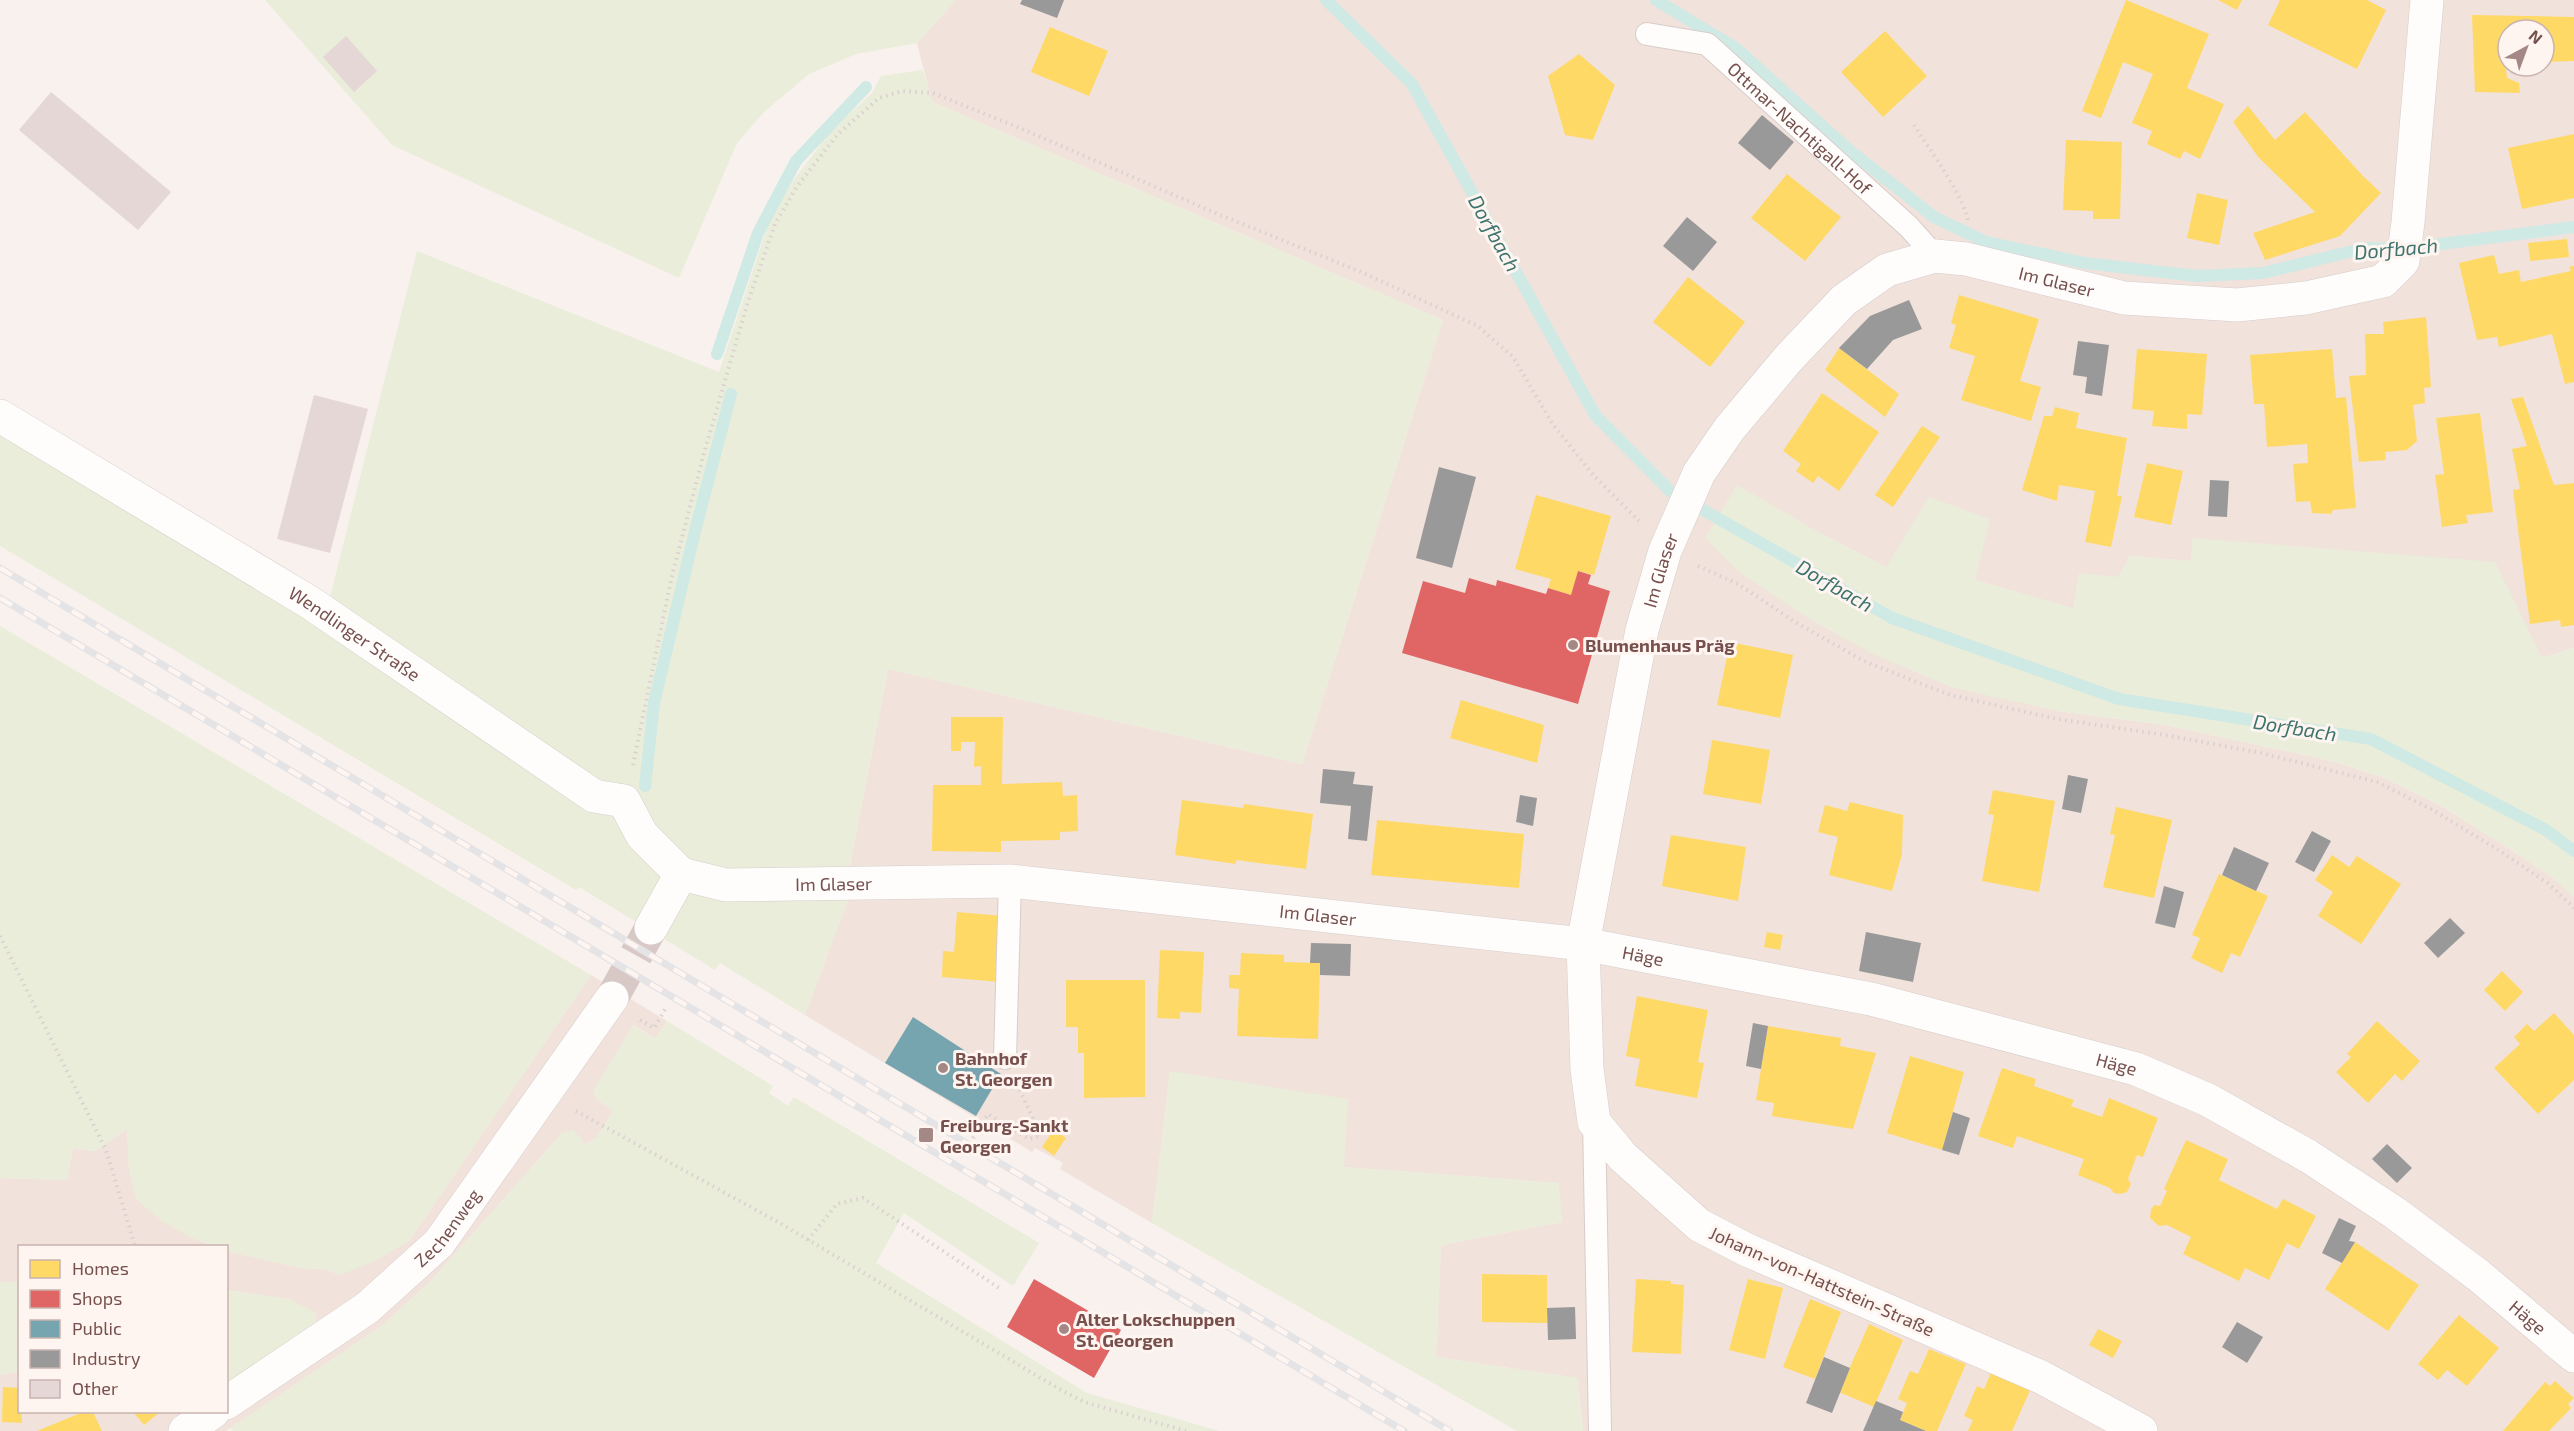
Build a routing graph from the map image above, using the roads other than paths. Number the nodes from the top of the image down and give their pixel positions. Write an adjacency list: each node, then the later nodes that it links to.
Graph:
1 (2427, 0): 3 (street, Im Glaser)
2 (1647, 34): 3 (lane, Ottmar-Nachtigall-Hof)
3 (1935, 256): 8 (street, Im Glaser)
4 (0, 416): 5 (street, Wendlinger Straße)
5 (681, 874): 6 (street, Im Glaser); 7 (street)
6 (1010, 881): 8 (street, Im Glaser); 10 (lane)
7 (651, 928)
8 (1583, 944): 11 (street); 12 (street, Häge)
9 (612, 998): 13 (street, Zechenweg)
10 (1005, 1058)
11 (1594, 1122): 16 (lane); 17 (street, Johann-von-Hattstein-Straße)
12 (2574, 1356)
13 (228, 1402)
14 (212, 1413): 15 (street)
15 (185, 1431)
16 (1600, 1431)
17 (2141, 1431)

